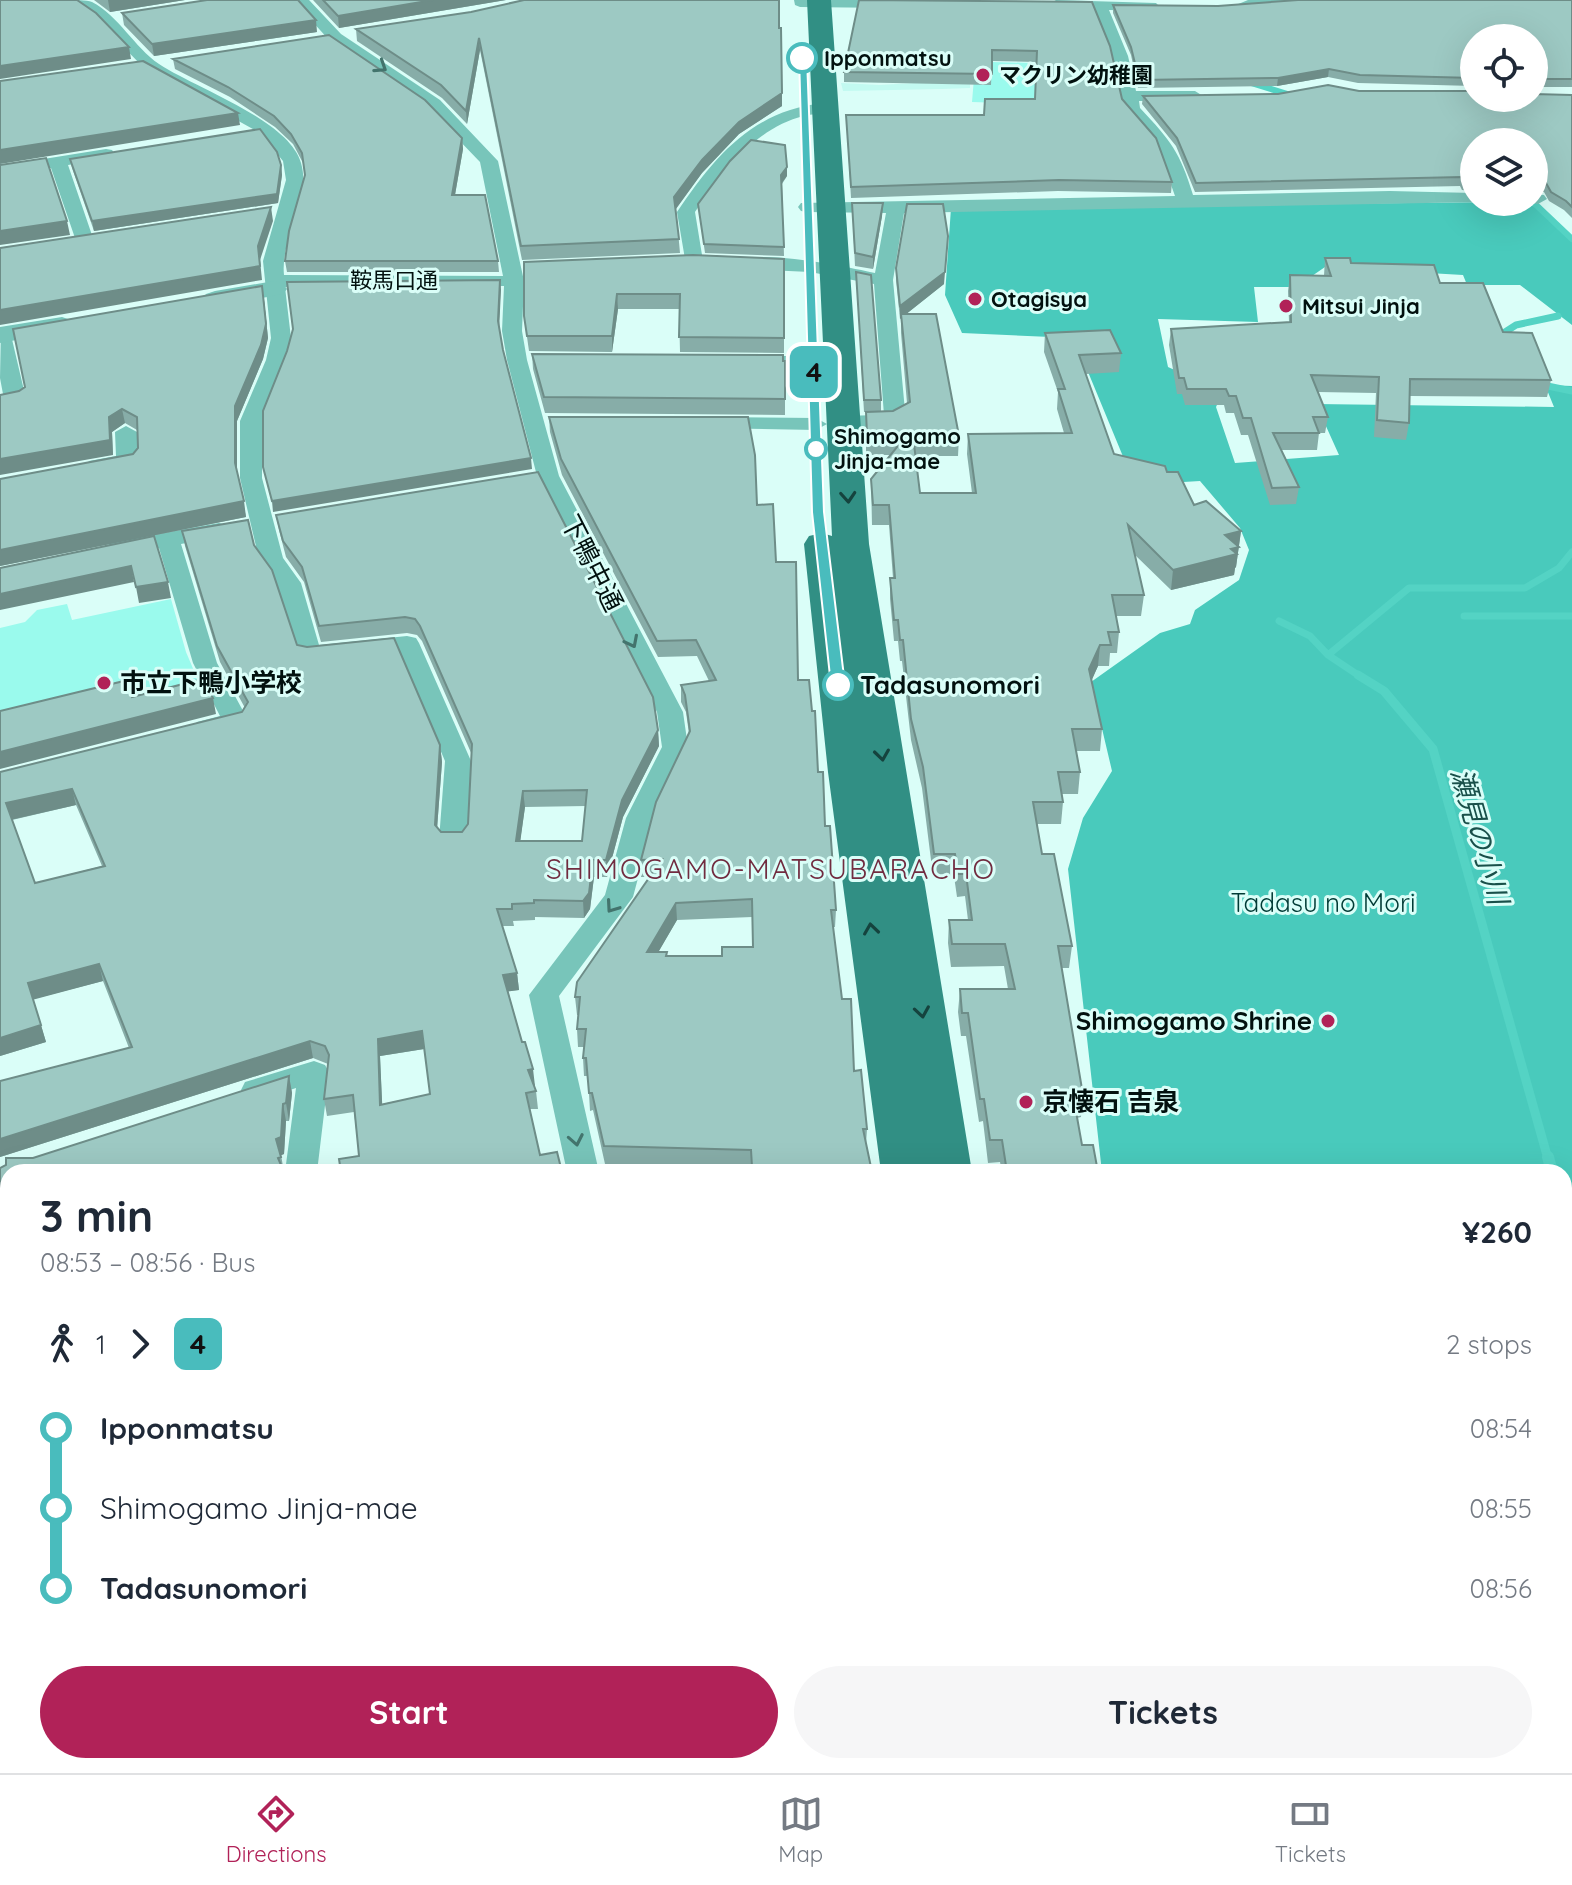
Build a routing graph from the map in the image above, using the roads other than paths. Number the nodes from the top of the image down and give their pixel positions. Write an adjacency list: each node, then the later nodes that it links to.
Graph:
1 (76, 0): 13 (street)
2 (301, 0): 11 (street, 下鴨中通)
3 (1297, 0): 9 (street)
4 (809, 1): 5 (street); 16 (main road)
5 (908, 3)
6 (1037, 4): 7 (street)
7 (1099, 6): 8 (street); 15 (street)
8 (1163, 6)
9 (1230, 6)
10 (363, 32): 11 (street)
11 (327, 38): 28 (street, 下鴨中通, one-way to 28)
12 (181, 61): 13 (street)
13 (143, 67): 17 (street)
14 (1210, 95): 15 (street)
15 (1128, 96): 23 (street)
16 (813, 108): 24 (main road); 27 (street)
17 (266, 129): 18 (street); 30 (street)
18 (236, 134)
19 (117, 153): 20 (street)
20 (58, 162): 21 (street); 26 (street)
21 (0, 171)
22 (1460, 198): 23 (street)
23 (1185, 200): 25 (street)
24 (818, 206): 25 (street); 27 (main road)
25 (896, 208): 29 (street)
26 (85, 241)
27 (821, 268): 29 (street); 35 (main road); 40 (main road)
28 (517, 272): 30 (street, 鞍馬口通); 37 (street, 下鴨中通)
29 (883, 280): 40 (street)
30 (274, 285): 31 (street, 鞍馬口通); 43 (street)
31 (185, 304)
32 (85, 322): 33 (street)
33 (0, 335): 36 (street)
34 (736, 362): 35 (street)
35 (814, 362): 40 (main road)
36 (0, 401)
37 (532, 422): 38 (street); 50 (street, 下鴨中通, one-way to 50)
38 (564, 422)
39 (690, 423): 40 (street)
40 (829, 423): 51 (main road, one-way to 40); 52 (main road, one-way to 52)
41 (126, 432): 42 (street)
42 (71, 471)
43 (272, 522): 44 (street); 47 (street)
44 (168, 539): 45 (street); 46 (street)
45 (96, 553)
46 (176, 735)
47 (453, 840)
48 (224, 1100): 49 (street)
49 (302, 1164)
50 (581, 1164)
51 (905, 1164)
52 (946, 1164)

